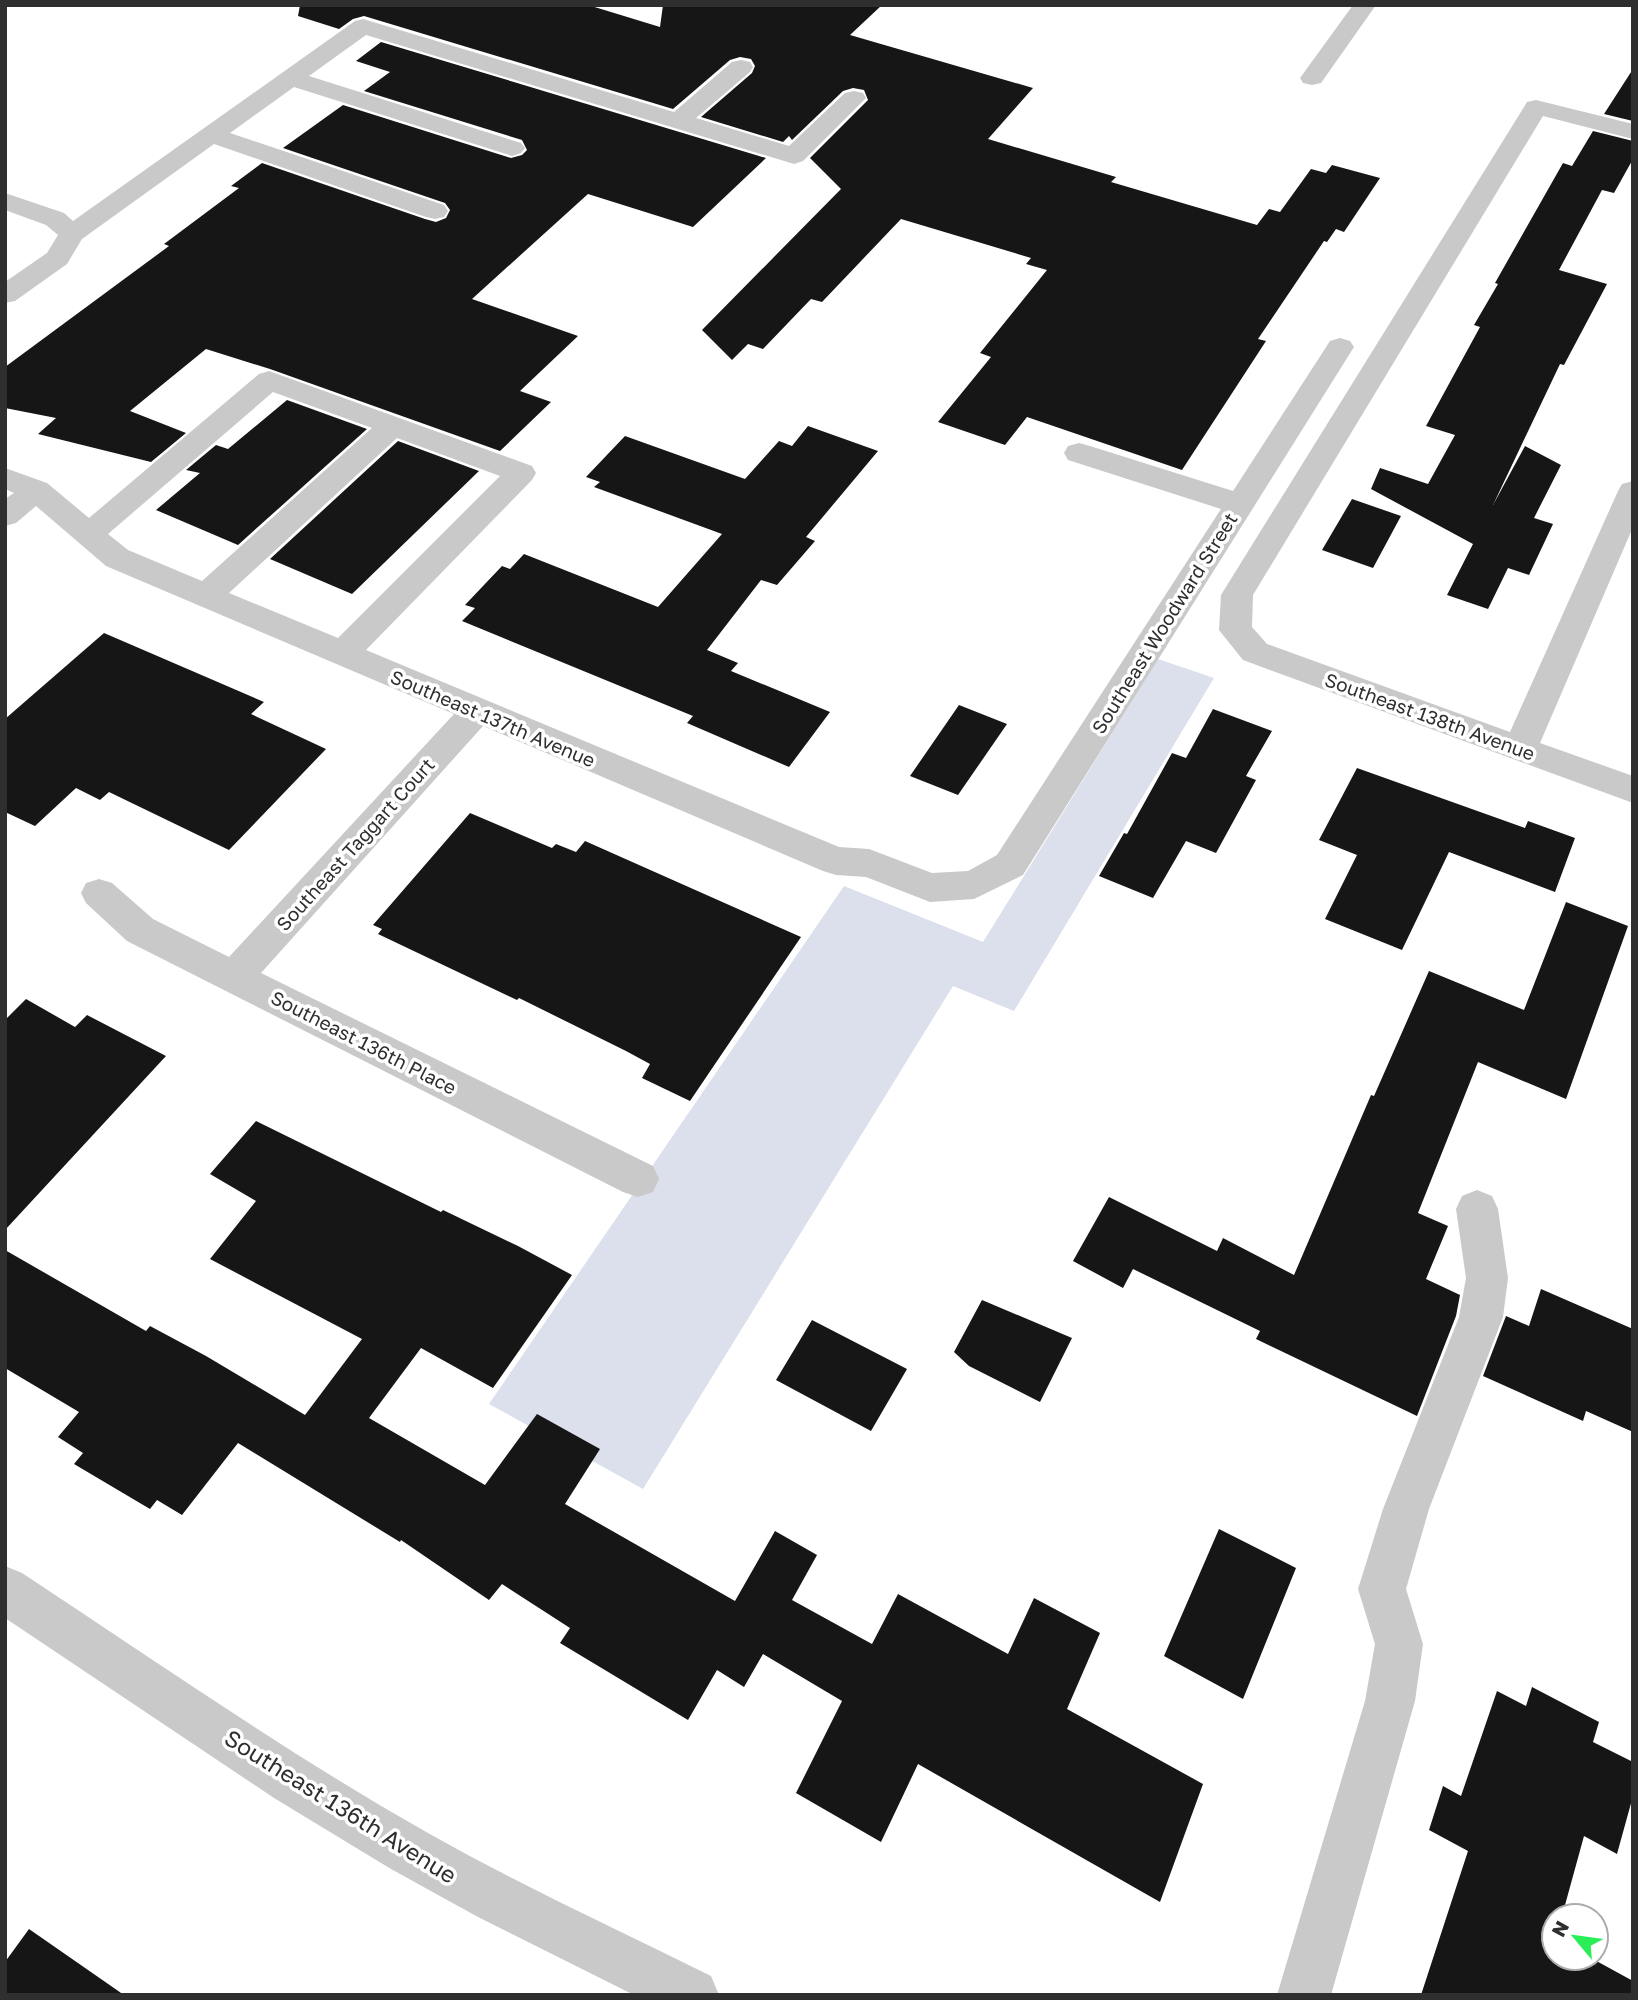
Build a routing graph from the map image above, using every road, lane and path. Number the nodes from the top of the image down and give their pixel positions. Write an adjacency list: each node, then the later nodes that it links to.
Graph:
1 (1364, 5): 4 (street)
2 (741, 67): 6 (street)
3 (291, 78): 6 (street); 8 (street); 9 (street)
4 (1312, 78)
5 (855, 99): 6 (street)
6 (678, 121)
7 (1633, 132): 26 (street, Southeast 138th Avenue)
8 (211, 135): 11 (street); 12 (street)
9 (512, 148)
10 (5, 201): 12 (street)
11 (435, 212)
12 (72, 234): 13 (street)
13 (5, 295)
14 (1340, 347): 20 (street, Southeast Woodward Street)
15 (393, 425): 22 (street); 23 (street); 24 (street)
16 (1079, 453): 20 (street)
17 (5, 478): 18 (street, Southeast 137th Avenue)
18 (36, 490): 21 (street); 22 (street, Southeast 137th Avenue)
19 (1633, 491): 26 (street)
20 (1240, 504): 28 (street, Southeast Woodward Street)
21 (5, 516)
22 (89, 534): 23 (street, Southeast 137th Avenue)
23 (206, 596): 24 (street, Southeast 137th Avenue)
24 (342, 654): 25 (street, Southeast 137th Avenue)
25 (477, 711): 28 (street, Southeast 137th Avenue); 30 (street, Southeast Taggart Court)
26 (1520, 749): 27 (street, Southeast 138th Avenue)
27 (1633, 790)
28 (974, 885)
29 (99, 893): 30 (street, Southeast 136th Place)
30 (234, 977): 31 (street, Southeast 136th Place)
31 (638, 1179)
32 (1477, 1209): 35 (street)
33 (5, 1590): 34 (street, Southeast 136th Avenue)
34 (692, 1995)
35 (1304, 1995)

